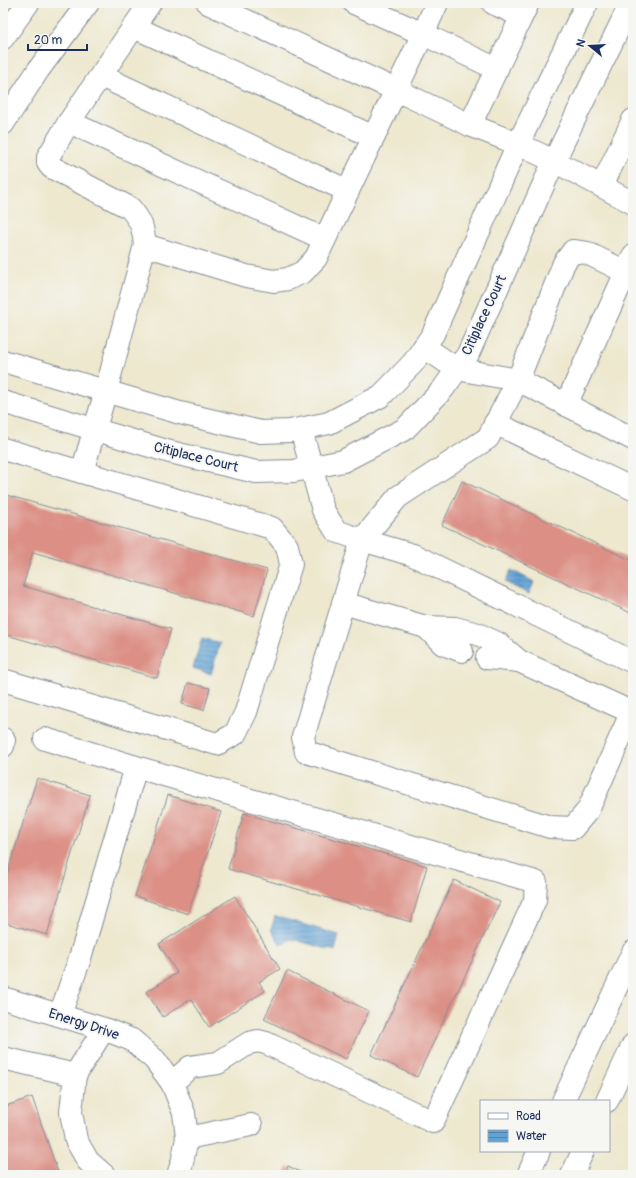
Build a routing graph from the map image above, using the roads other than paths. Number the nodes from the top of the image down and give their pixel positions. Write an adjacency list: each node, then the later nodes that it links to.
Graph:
1 (28, 3): 13 (main road)
2 (88, 3): 19 (main road)
3 (150, 3): 11 (main road)
4 (208, 3): 16 (main road)
5 (354, 3): 12 (main road)
6 (437, 3): 12 (main road)
7 (493, 3): 10 (main road)
8 (587, 3): 22 (main road)
9 (631, 3): 23 (main road, Citiplace Court)
10 (524, 10): 14 (main road)
11 (134, 27): 15 (main road); 21 (main road)
12 (423, 34): 14 (main road); 16 (main road)
13 (3, 38)
14 (497, 68): 20 (main road)
15 (101, 76): 18 (main road); 25 (main road)
16 (396, 90): 20 (main road); 21 (main road)
17 (633, 120): 24 (main road)
18 (69, 122): 27 (main road); 28 (main road)
19 (3, 124)
20 (470, 125): 22 (main road)
21 (374, 137): 25 (main road)
22 (518, 144): 23 (main road); 30 (main road)
23 (554, 161): 24 (main road); 32 (main road, Citiplace Court)
24 (602, 186): 26 (main road)
25 (348, 191): 27 (main road)
26 (633, 203)
27 (324, 239): 28 (main road)
28 (145, 245): 34 (main road)
29 (629, 264): 33 (main road); 36 (main road)
30 (424, 346): 32 (main road); 39 (main road)
31 (3, 361): 34 (main road)
32 (457, 369): 33 (main road); 42 (main road, Citiplace Court)
33 (518, 380): 36 (main road); 37 (main road)
34 (106, 391): 38 (main road); 39 (main road)
35 (3, 402): 38 (main road, Citiplace Court)
36 (566, 405): 40 (main road)
37 (495, 423): 44 (main road); 45 (main road)
38 (95, 429): 42 (main road, Citiplace Court); 43 (main road)
39 (301, 429): 42 (main road)
40 (633, 438)
41 (3, 449): 43 (main road)
42 (312, 467): 45 (main road)
43 (82, 472): 52 (main road)
44 (633, 489)
45 (362, 540): 46 (main road); 51 (main road)
46 (343, 603): 47 (main road); 53 (main road)
47 (426, 628): 48 (main road); 50 (main road)
48 (462, 651)
49 (487, 658): 50 (main road)
50 (519, 661): 53 (main road)
51 (633, 662)
52 (3, 680)
53 (632, 710)
54 (3, 739): 56 (main road)
55 (46, 739): 57 (main road)
56 (3, 746)
57 (136, 767): 60 (main road); 65 (main road)
58 (633, 952): 66 (main road)
59 (3, 998): 60 (main road, Energy Drive)
60 (60, 1015): 61 (main road, Energy Drive)
61 (104, 1029): 64 (main road); 65 (main road, Energy Drive)
62 (633, 1045): 67 (main road)
63 (3, 1058): 64 (main road)
64 (75, 1075): 72 (main road)
65 (172, 1083): 69 (main road, Energy Drive)
66 (563, 1100)
67 (607, 1100)
68 (251, 1125): 69 (main road)
69 (186, 1138): 73 (main road, Energy Drive)
70 (539, 1152): 74 (main road)
71 (583, 1152): 75 (main road)
72 (104, 1175)
73 (178, 1175)
74 (528, 1175)
75 (572, 1175)

